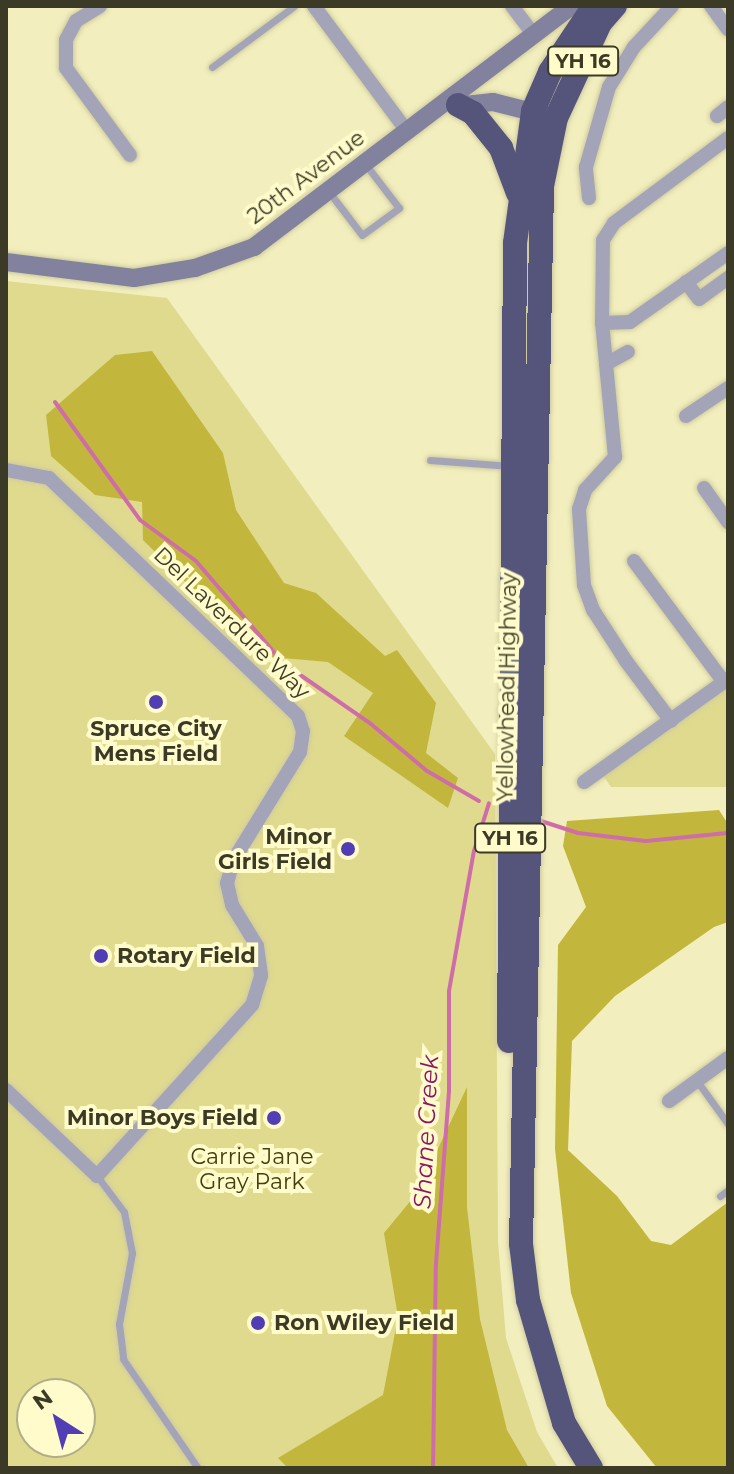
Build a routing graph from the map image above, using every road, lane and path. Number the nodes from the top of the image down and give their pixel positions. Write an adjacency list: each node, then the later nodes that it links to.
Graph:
1 (100, 6): 17 (street)
2 (294, 6): 12 (lane)
3 (314, 6): 15 (street)
4 (512, 6): 11 (street)
5 (571, 6): 11 (street, 20th Avenue)
6 (594, 6): 14 (highway, Yellowhead Highway / YH 16)
7 (615, 6): 14 (highway, Yellowhead Highway / YH 16)
8 (672, 6): 21 (street)
9 (711, 6): 10 (street)
10 (728, 29)
11 (533, 34): 13 (street, 20th Avenue)
12 (212, 67)
13 (447, 107): 14 (street); 15 (street, 20th Avenue); 20 (highway)
14 (544, 115): 20 (highway, Yellowhead Highway / YH 16); 50 (highway, Yellowhead Highway / YH 16)
15 (406, 130): 18 (street, 20th Avenue)
16 (728, 138): 26 (street)
17 (130, 155)
18 (364, 163): 19 (street, 20th Avenue); 19 (lane)
19 (327, 191): 23 (street, 20th Avenue)
20 (520, 197): 32 (highway, Yellowhead Highway / YH 16)
21 (589, 198)
22 (728, 253): 25 (street)
23 (6, 262)
24 (728, 278): 25 (street)
25 (686, 282): 26 (street)
26 (602, 323): 28 (street)
27 (628, 352): 28 (street)
28 (606, 364): 38 (street)
29 (728, 388): 30 (street)
30 (686, 416)
31 (430, 460): 32 (lane)
32 (513, 466): 49 (highway, Yellowhead Highway / YH 16)
33 (6, 470): 45 (street, Del Laverdure Way)
34 (704, 488): 35 (street)
35 (728, 522)
36 (634, 561): 37 (street)
37 (726, 681): 38 (street)
38 (671, 721): 39 (street)
39 (584, 782)
40 (728, 1058): 41 (street)
41 (697, 1081): 43 (street); 44 (lane)
42 (6, 1090): 45 (street)
43 (669, 1101)
44 (728, 1124)
45 (97, 1176): 48 (lane)
46 (728, 1190): 47 (lane)
47 (720, 1196)
48 (198, 1468)
49 (575, 1468)
50 (591, 1468)

